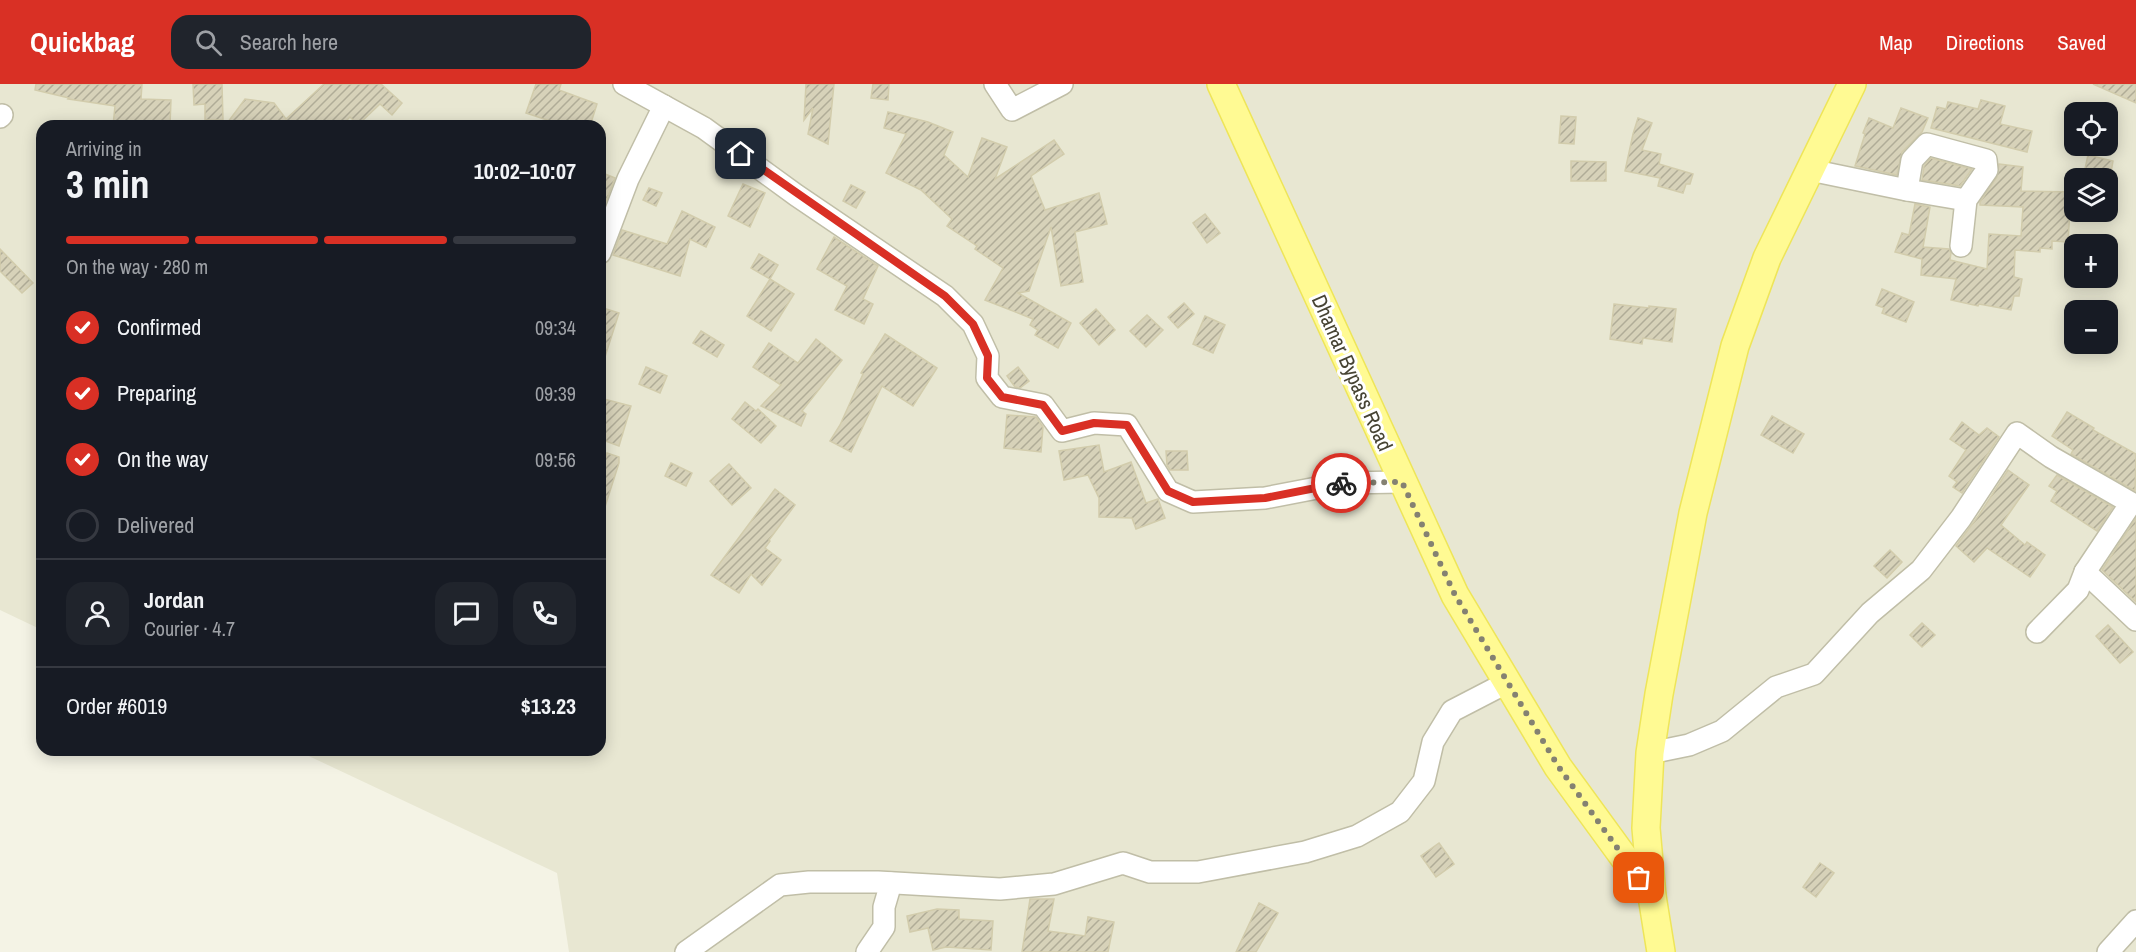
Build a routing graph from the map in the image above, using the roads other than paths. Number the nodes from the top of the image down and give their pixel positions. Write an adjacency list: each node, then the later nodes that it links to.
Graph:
1 (624, 84): 6 (street)
2 (995, 84): 3 (street)
3 (1062, 84)
4 (1221, 84): 12 (main road, Dhamar Bypass Road)
5 (1852, 84): 7 (main road)
6 (664, 106): 10 (street); 12 (street)
7 (1810, 170): 8 (street); 17 (main road)
8 (1906, 190): 9 (street); 9 (street)
9 (1966, 200): 11 (street)
10 (606, 237)
11 (1961, 246)
12 (1402, 482): 16 (main road, Dhamar Bypass Road)
13 (2085, 572): 14 (street); 15 (street); 17 (street)
14 (2136, 620)
15 (2037, 632)
16 (1508, 682): 18 (street); 19 (main road, Dhamar Bypass Road)
17 (1650, 753): 19 (main road)
18 (891, 884): 21 (street); 22 (street)
19 (1652, 897): 23 (main road)
20 (2136, 921): 24 (street)
21 (686, 952)
22 (867, 952)
23 (1661, 952)
24 (2108, 952)

